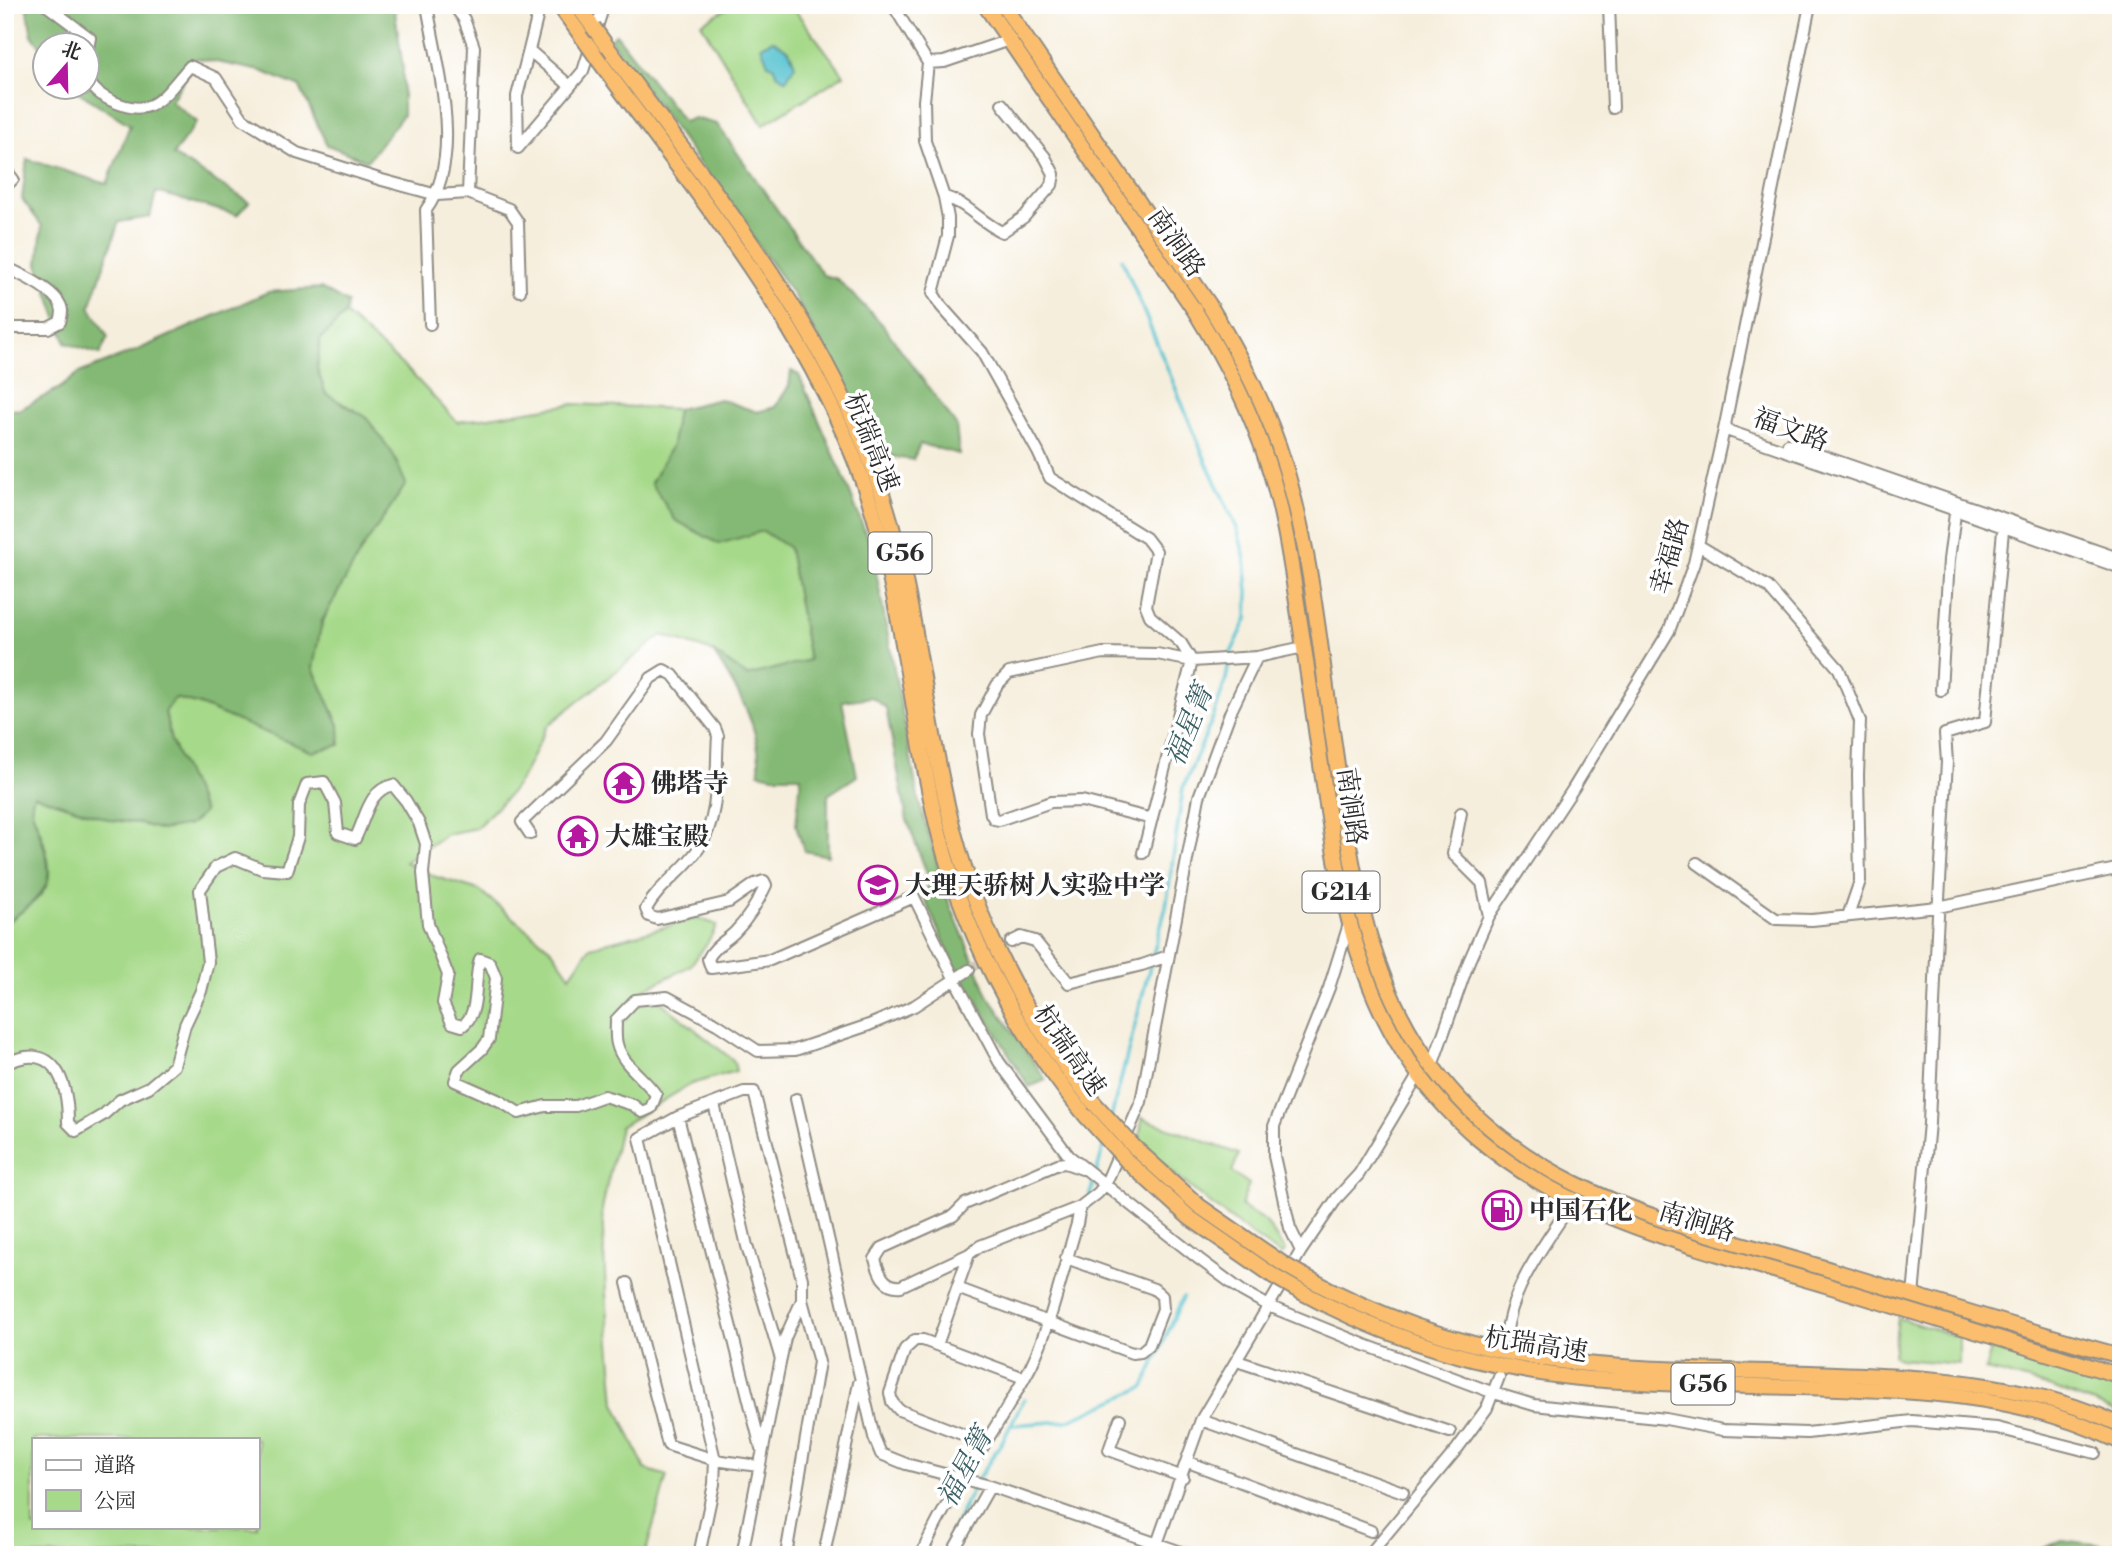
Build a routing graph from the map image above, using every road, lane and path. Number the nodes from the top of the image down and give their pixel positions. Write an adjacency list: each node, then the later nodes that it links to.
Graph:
1 (46, 5): 13 (street)
2 (427, 5): 24 (street)
3 (453, 5): 23 (street)
4 (531, 5): 15 (street)
5 (559, 5): 59 (highway, 杭瑞高速 / G56, bridge)
6 (577, 5): 59 (highway, 杭瑞高速 / G56, bridge)
7 (604, 5): 17 (street)
8 (893, 5): 16 (street)
9 (985, 5): 14 (highway, 南涧路 / G214)
10 (1003, 5): 36 (highway, 南涧路 / G214)
11 (1609, 5): 20 (street)
12 (1810, 5): 30 (street, 幸福路)
13 (82, 32)
14 (1009, 40): 16 (street); 36 (highway, 南涧路 / G214)
15 (529, 50): 17 (street); 17 (street)
16 (928, 62): 25 (street)
17 (570, 86)
18 (102, 95): 24 (street)
19 (1002, 104): 25 (street)
20 (1613, 108)
21 (5, 169): 22 (street)
22 (5, 187)
23 (468, 193): 24 (street); 27 (street)
24 (437, 195): 28 (street)
25 (944, 197): 38 (street)
26 (5, 267): 29 (street)
27 (520, 290)
28 (430, 324)
29 (5, 328)
30 (1725, 425): 31 (street, 福文路); 33 (street, 幸福路)
31 (1956, 507): 32 (street, 福文路); 39 (street)
32 (2004, 523): 34 (street, 福文路); 35 (street, 福文路); 46 (street)
33 (1698, 545): 47 (street, 幸福路); 48 (street)
34 (2121, 559)
35 (2121, 568)
36 (1311, 646): 37 (street); 49 (highway, 南涧路 / G214); 55 (highway, 南涧路 / G214)
37 (1257, 657): 38 (street); 51 (street)
38 (1192, 661): 41 (street); 41 (street)
39 (1941, 690)
40 (1461, 813): 47 (street)
41 (1152, 819): 43 (street)
42 (530, 834): 53 (street)
43 (1143, 853)
44 (1697, 863): 48 (street)
45 (2121, 868): 46 (street)
46 (1938, 906): 48 (street); 71 (street)
47 (1489, 916): 55 (street, 幸福路)
48 (1848, 916)
49 (1349, 924): 56 (highway, 南涧路 / G214); 65 (street)
50 (1012, 942): 51 (street)
51 (1163, 957): 62 (street)
52 (969, 970): 53 (street)
53 (954, 978): 54 (street); 61 (street)
54 (5, 1064)
55 (1432, 1066): 71 (highway, 南涧路 / G214)
56 (1419, 1074): 63 (highway, 南涧路 / G214); 65 (street)
57 (796, 1099): 81 (street)
58 (714, 1104): 60 (street); 72 (street); 78 (street)
59 (1090, 1110): 68 (highway, 杭瑞高速 / G56, bridge)
60 (678, 1118): 91 (street); 93 (street)
61 (1087, 1171): 62 (street); 66 (street)
62 (1103, 1182): 64 (street); 73 (street)
63 (1573, 1201): 75 (street); 80 (highway, 南涧路 / G214)
64 (1080, 1207): 66 (street); 67 (street)
65 (1301, 1251): 73 (street)
66 (969, 1254): 70 (street)
67 (1066, 1258): 74 (street); 74 (street)
68 (1298, 1281): 87 (highway, 杭瑞高速 / G56); 89 (highway, 杭瑞高速 / G56)
69 (627, 1283): 93 (street)
70 (957, 1288): 74 (street); 76 (street)
71 (1913, 1296): 77 (highway, 南涧路 / G214)
72 (802, 1300): 78 (street); 104 (street)
73 (1269, 1306): 79 (street); 84 (street)
74 (1047, 1321): 83 (street)
75 (1506, 1338)
76 (937, 1345): 83 (street); 90 (street)
77 (2121, 1356)
78 (781, 1359): 91 (street)
79 (1237, 1361): 86 (street); 88 (street)
80 (2121, 1376)
81 (860, 1377): 97 (street); 105 (street)
82 (1499, 1377): 84 (street)
83 (1024, 1378): 90 (street)
84 (1494, 1393): 92 (street); 110 (street)
85 (1120, 1419): 96 (street)
86 (1201, 1420): 94 (street); 99 (street)
87 (2118, 1424)
88 (1450, 1432)
89 (2121, 1442)
90 (985, 1443): 97 (street)
91 (761, 1450): 95 (street)
92 (2095, 1453)
93 (715, 1460): 95 (street); 102 (street)
94 (1188, 1462): 96 (street); 100 (street)
95 (758, 1466): 103 (street)
96 (1183, 1477): 101 (street)
97 (965, 1480): 98 (street); 106 (street)
98 (987, 1485): 101 (street); 107 (street)
99 (1403, 1492)
100 (1371, 1531)
101 (1158, 1543): 108 (street); 109 (street)
102 (699, 1555)
103 (742, 1555)
104 (786, 1555)
105 (824, 1555)
106 (920, 1555)
107 (951, 1555)
108 (1153, 1555)
109 (1190, 1555)
110 (1368, 1555)

